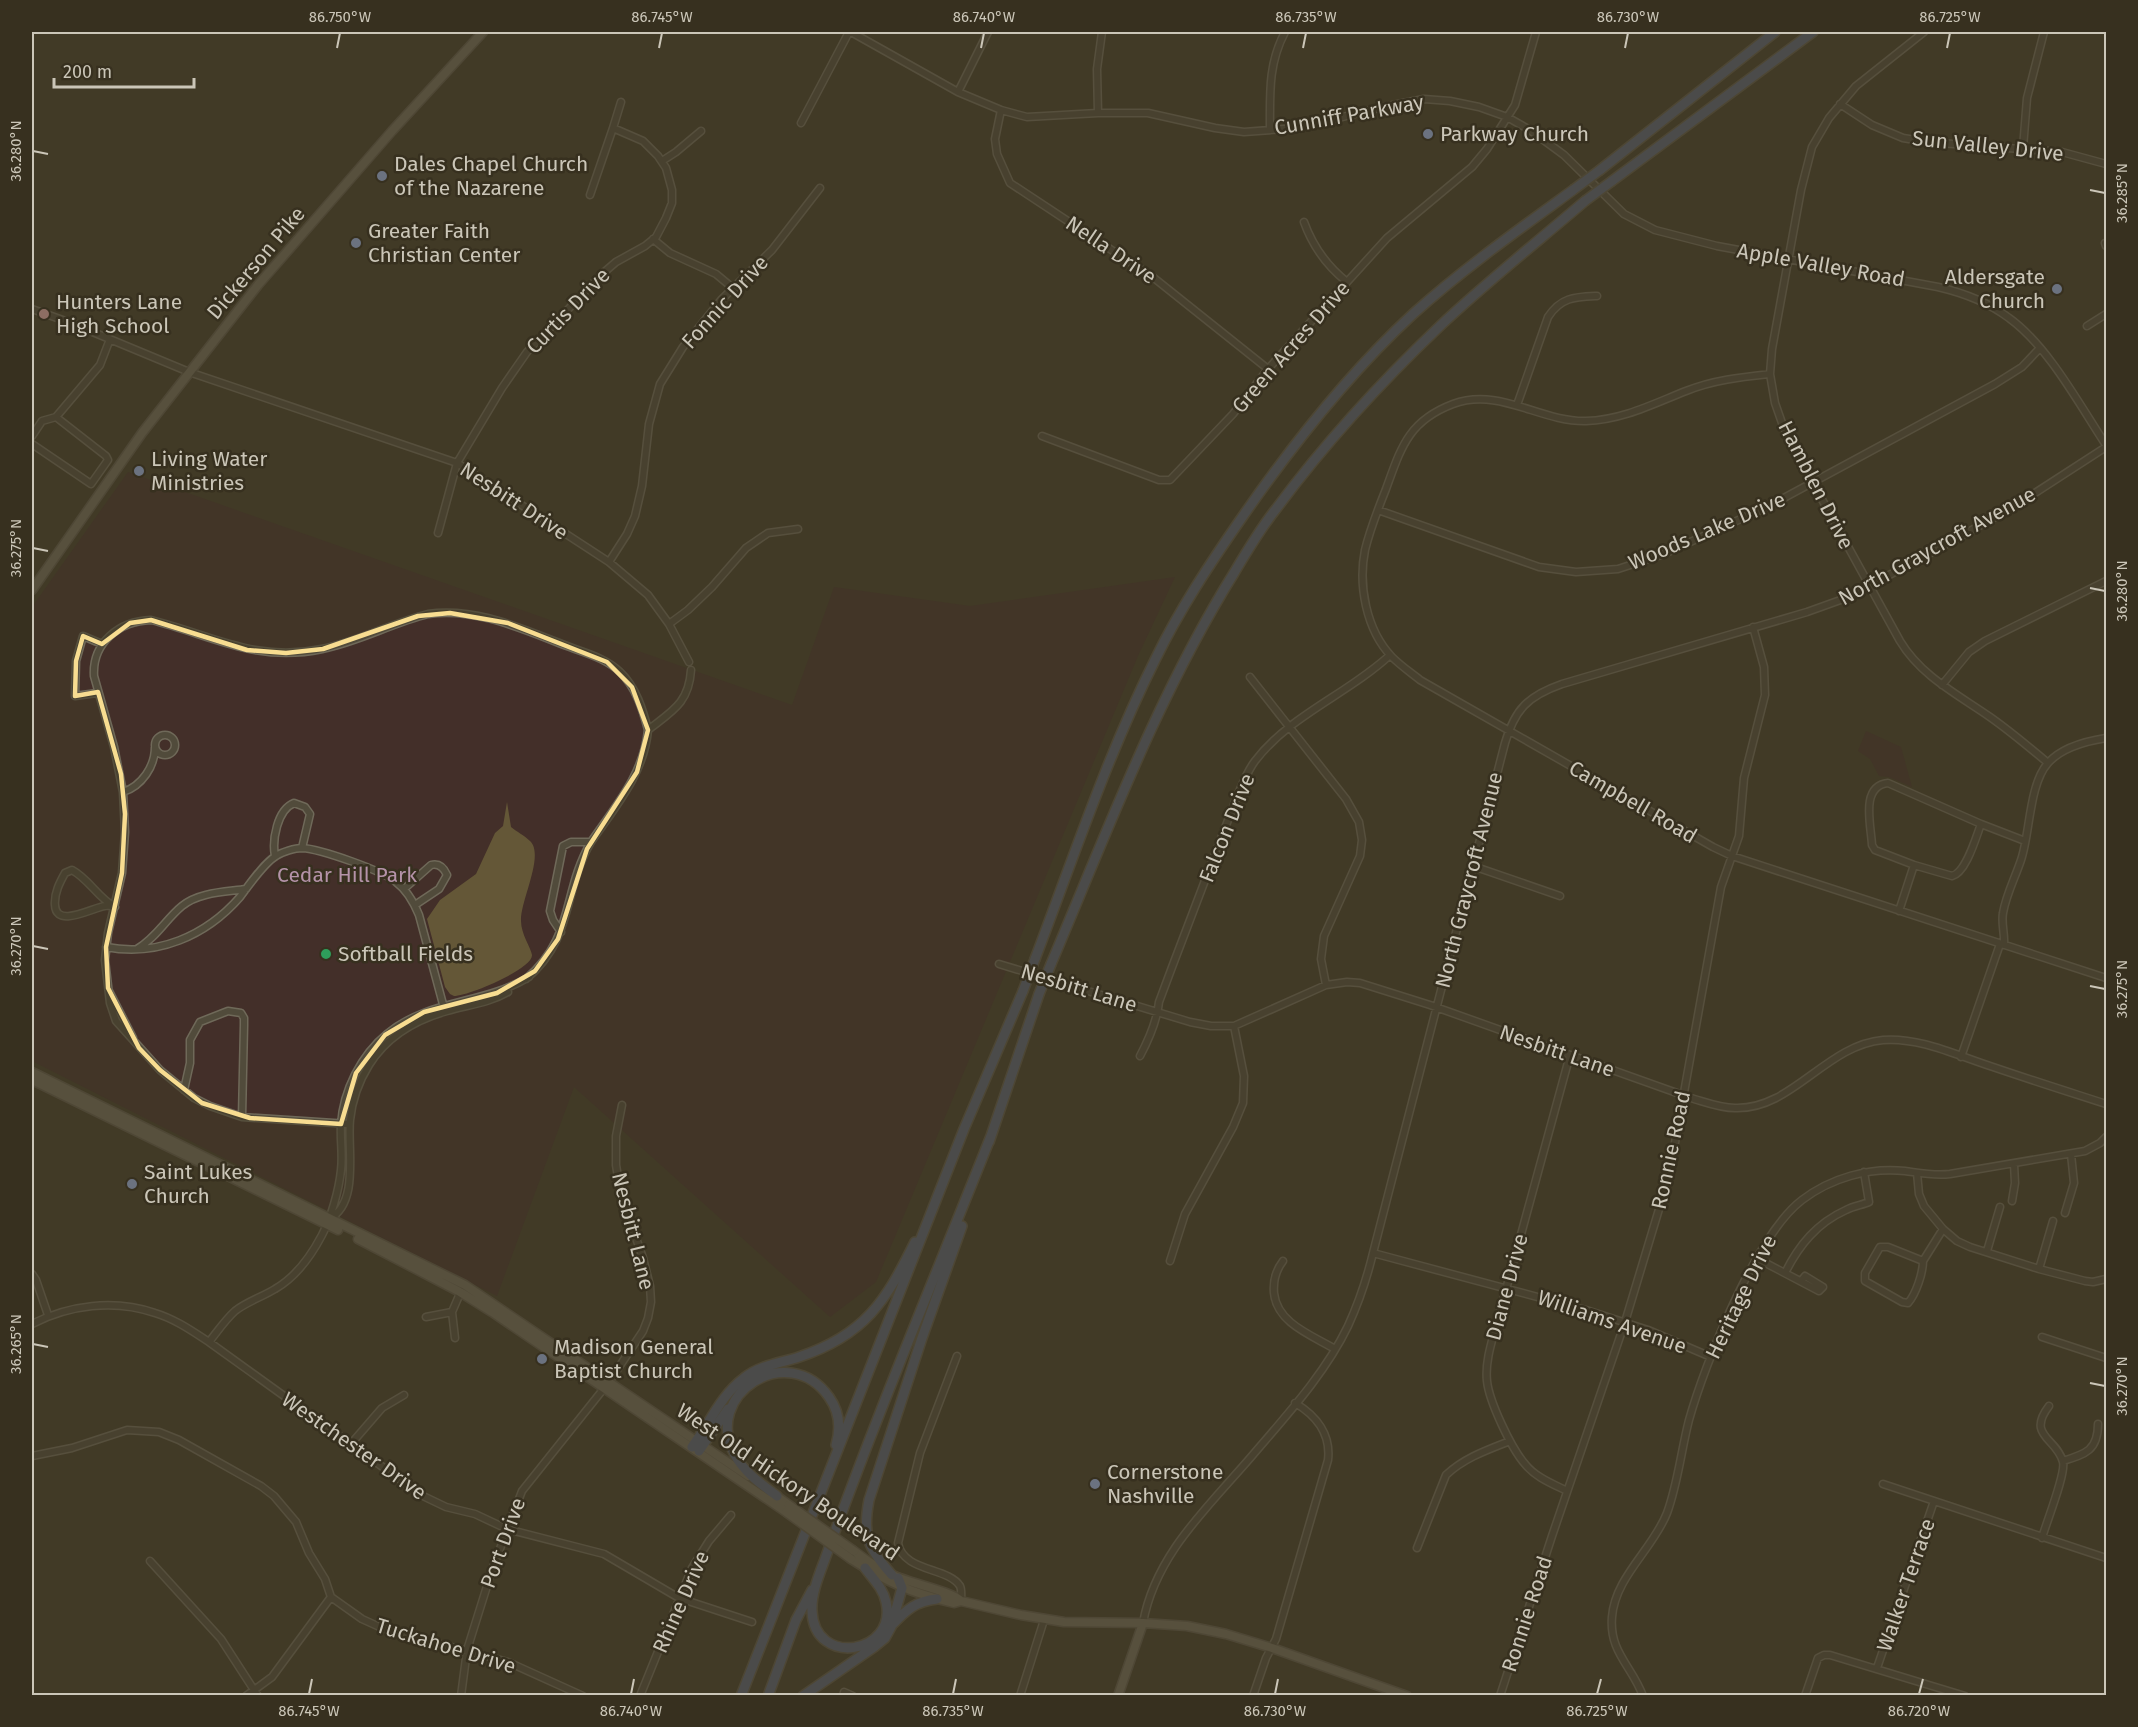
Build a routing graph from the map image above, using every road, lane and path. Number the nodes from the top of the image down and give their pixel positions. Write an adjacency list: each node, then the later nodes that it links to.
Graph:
1 (483, 32): 38 (main road, Dickerson Pike)
2 (850, 32): 11 (street, Cunniff Parkway); 17 (street)
3 (988, 32): 11 (street)
4 (1102, 32): 15 (street)
5 (1285, 32): 19 (street)
6 (1536, 32): 16 (street)
7 (1775, 32): 116 (highway, bridge)
8 (1813, 32): 110 (highway, bridge)
9 (1924, 32): 13 (street, Hamblen Drive)
10 (2044, 32): 21 (street)
11 (958, 92): 14 (street, Cunniff Parkway)
12 (621, 102): 18 (street)
13 (1840, 104): 21 (street, Sun Valley Drive); 28 (street, Hamblen Drive)
14 (1001, 110): 15 (street, Cunniff Parkway); 37 (street, Nella Drive)
15 (1098, 113): 19 (street, Cunniff Parkway)
16 (1507, 117): 19 (street, Cunniff Parkway); 28 (street, Apple Valley Road); 29 (street, Green Acres Drive)
17 (801, 123)
18 (613, 129): 22 (street, Curtis Drive); 25 (street)
19 (1270, 130)
20 (700, 131): 22 (street)
21 (2023, 148): 23 (street, Sun Valley Drive)
22 (662, 161): 27 (street, Curtis Drive)
23 (2106, 164)
24 (820, 188): 30 (street, Fonnic Drive)
25 (590, 195)
26 (1304, 222): 29 (street)
27 (653, 239): 30 (street); 46 (street, Curtis Drive)
28 (1788, 259): 36 (street, Apple Valley Road); 39 (street, Hamblen Drive)
29 (1347, 282): 37 (street, Green Acres Drive)
30 (734, 289): 51 (street, Fonnic Drive)
31 (1597, 296): 40 (street)
32 (32, 309): 35 (street, Nesbitt Drive)
33 (2106, 314): 34 (street)
34 (2087, 326)
35 (110, 339): 38 (street, Nesbitt Drive); 41 (street)
36 (2040, 348): 45 (street, Apple Valley Road); 47 (street, Woods Lake Drive)
37 (1268, 369): 43 (street, Green Acres Drive)
38 (189, 372): 46 (street, Nesbitt Drive); 54 (main road, Dickerson Pike)
39 (1770, 374): 40 (street); 47 (street, Hamblen Drive)
40 (1517, 405): 48 (street, Campbell Road)
41 (56, 417): 42 (street); 44 (street)
42 (32, 435)
43 (1042, 436)
44 (32, 444)
45 (2106, 446): 53 (street, North Graycroft Avenue)
46 (457, 463): 50 (street, Curtis Drive); 51 (street, Nesbitt Drive)
47 (1813, 483): 48 (street, Woods Lake Drive); 53 (street, Hamblen Drive)
48 (1378, 510): 58 (street, Campbell Road)
49 (798, 529): 55 (street)
50 (438, 533)
51 (609, 562): 55 (street, Nesbitt Drive)
52 (2106, 581): 62 (street)
53 (1870, 586): 56 (street, North Graycroft Avenue); 62 (street, Hamblen Drive)
54 (32, 590)
55 (669, 624): 59 (street, Nesbitt Drive)
56 (1753, 627): 66 (street, North Graycroft Avenue); 78 (street, Ronnie Road)
57 (102, 644): 63 (street); 63 (street); 65 (street)
58 (1390, 655): 64 (street, Falcon Drive); 66 (street, Campbell Road)
59 (689, 662)
60 (691, 670): 65 (street)
61 (1250, 677): 64 (street)
62 (1942, 685): 70 (street, Hamblen Drive)
63 (97, 693): 72 (street)
64 (1290, 727): 93 (street); 96 (street, Falcon Drive)
65 (648, 730): 75 (street)
66 (1508, 730): 78 (street, Campbell Road); 80 (street, North Graycroft Avenue)
67 (2106, 738): 70 (street)
68 (155, 745): 69 (street); 69 (street); 71 (street)
69 (170, 754): 71 (street)
70 (2048, 763): 74 (street)
71 (150, 768): 72 (street)
72 (123, 792): 85 (street)
73 (1981, 824): 74 (street); 79 (street); 79 (street)
74 (2025, 841): 88 (street)
75 (591, 842): 87 (street); 87 (street)
76 (302, 848): 77 (street); 77 (street); 82 (street)
77 (275, 856): 81 (street)
78 (1732, 856): 86 (street, Campbell Road); 104 (street, Ronnie Road)
79 (1914, 865): 86 (street)
80 (1473, 866): 83 (street); 95 (street, North Graycroft Avenue)
81 (246, 889): 90 (street); 90 (street)
82 (404, 889): 84 (street); 84 (street)
83 (1560, 896)
84 (415, 905): 94 (street)
85 (115, 907): 85 (street); 89 (street)
86 (1899, 911): 88 (street, Campbell Road)
87 (561, 932): 94 (street)
88 (2002, 944): 92 (street, Campbell Road); 100 (street)
89 (106, 947): 90 (street); 103 (street)
90 (134, 950)
91 (999, 964): 96 (street, Nesbitt Lane)
92 (2106, 978)
93 (1326, 985): 95 (street, Nesbitt Lane); 97 (street, Nesbitt Lane)
94 (444, 1008): 108 (street); 109 (street)
95 (1436, 1008): 98 (street, Nesbitt Lane); 124 (street, North Graycroft Avenue)
96 (1158, 1012): 97 (street, Nesbitt Lane); 99 (street, Falcon Drive)
97 (1234, 1026): 126 (street)
98 (1570, 1055): 104 (street, Nesbitt Lane); 134 (street, Diane Drive)
99 (1140, 1056)
100 (1962, 1057): 104 (street, Nesbitt Lane); 105 (street, Nesbitt Lane)
101 (32, 1072): 121 (main road, West Old Hickory Boulevard)
102 (32, 1080): 121 (main road, West Old Hickory Boulevard)
103 (184, 1090): 107 (street); 107 (street)
104 (1683, 1095): 139 (street, Ronnie Road)
105 (2106, 1104)
106 (622, 1106): 148 (street, Nesbitt Lane)
107 (242, 1117): 108 (street)
108 (341, 1124): 109 (street); 121 (street)
109 (349, 1124): 121 (street)
110 (991, 1137): 173 (highway); 174 (highway)
111 (2106, 1137): 112 (street, Heritage Drive)
112 (2071, 1154): 113 (street, Heritage Drive); 119 (street)
113 (2014, 1164): 115 (street, Heritage Drive); 117 (street)
114 (1864, 1172): 115 (street, Heritage Drive); 125 (street, Heritage Drive); 130 (street)
115 (1917, 1173): 122 (street)
116 (942, 1186): 156 (highway); 163 (highway)
117 (2012, 1201)
118 (2000, 1207): 123 (street)
119 (2065, 1213)
120 (2053, 1221): 129 (street)
121 (328, 1222): 135 (main road, West Old Hickory Boulevard); 143 (street)
122 (1943, 1229): 123 (street); 128 (street)
123 (1987, 1251): 129 (street)
124 (1373, 1253): 134 (street, Williams Avenue); 144 (street, North Graycroft Avenue)
125 (1758, 1259): 130 (street); 146 (street, Heritage Drive)
126 (1170, 1261)
127 (1283, 1261): 144 (street)
128 (1923, 1261): 128 (street)
129 (2039, 1269): 132 (street)
130 (1785, 1273): 133 (street)
131 (32, 1274): 137 (street)
132 (2106, 1279)
133 (1801, 1281)
134 (1507, 1287): 139 (street, Williams Avenue); 154 (street, Diane Drive)
135 (463, 1289): 136 (street); 148 (main road, West Old Hickory Boulevard)
136 (452, 1312): 138 (street); 142 (street)
137 (48, 1315): 140 (street, Westchester Drive); 143 (street, Westchester Drive)
138 (426, 1317)
139 (1625, 1322): 146 (street, Williams Avenue); 160 (street, Ronnie Road)
140 (32, 1324)
141 (2042, 1337): 147 (street)
142 (455, 1338)
143 (209, 1342): 155 (street, Westchester Drive)
144 (1335, 1349): 151 (street, North Graycroft Avenue)
145 (957, 1356): 179 (street)
146 (1711, 1357): 203 (street, Heritage Drive)
147 (2106, 1358)
148 (607, 1385): 156 (main road, West Old Hickory Boulevard); 166 (street, Port Drive)
149 (739, 1394): 156 (highway); 161 (highway); 163 (highway)
150 (404, 1395): 155 (street)
151 (1295, 1404): 182 (street, North Graycroft Avenue); 184 (street)
152 (2049, 1406): 158 (street)
153 (2098, 1424): 158 (street)
154 (1510, 1441): 160 (street, Diane Drive); 168 (street)
155 (350, 1445): 166 (street, Westchester Drive)
156 (698, 1446): 161 (main road, West Old Hickory Boulevard); 164 (main road, West Old Hickory Boulevard)
157 (32, 1456): 176 (street)
158 (2063, 1461): 167 (street)
159 (1883, 1484): 162 (street)
160 (1567, 1491): 202 (street, Ronnie Road)
161 (777, 1496): 164 (main road, West Old Hickory Boulevard)
162 (1934, 1501): 167 (street); 186 (street, Walker Terrace)
163 (815, 1507): 193 (highway)
164 (788, 1509): 169 (main road, West Old Hickory Boulevard, bridge)
165 (731, 1515): 177 (street, Rhine Drive)
166 (507, 1528): 177 (street, Westchester Drive); 185 (street, Port Drive)
167 (2042, 1538): 170 (street)
168 (1417, 1548)
169 (852, 1555): 172 (main road, West Old Hickory Boulevard); 173 (main road, West Old Hickory Boulevard)
170 (2106, 1558)
171 (150, 1561): 187 (street)
172 (865, 1568): 174 (highway); 175 (main road, West Old Hickory Boulevard)
173 (895, 1576): 175 (highway); 179 (main road, West Old Hickory Boulevard)
174 (818, 1580): 194 (highway)
175 (902, 1588): 178 (main road, West Old Hickory Boulevard); 183 (highway)
176 (331, 1597): 185 (street, Tuckahoe Drive); 187 (street)
177 (679, 1598): 181 (street, Westchester Drive); 192 (street, Rhine Drive)
178 (937, 1599): 179 (main road, West Old Hickory Boulevard); 183 (highway)
179 (961, 1601): 180 (main road, West Old Hickory Boulevard)
180 (1044, 1620): 182 (main road, West Old Hickory Boulevard); 198 (street)
181 (752, 1622)
182 (1143, 1623): 184 (main road, West Old Hickory Boulevard); 199 (main road)
183 (891, 1627): 195 (highway)
184 (1272, 1648): 200 (street); 201 (main road, West Old Hickory Boulevard)
185 (466, 1650): 190 (street, Port Drive); 191 (street, Tuckahoe Drive)
186 (1877, 1668): 204 (street); 205 (street)
187 (253, 1688): 188 (street); 189 (street)
188 (246, 1695)
189 (258, 1695)
190 (461, 1695)
191 (584, 1695)
192 (640, 1695)
193 (741, 1695)
194 (768, 1695)
195 (803, 1695)
196 (843, 1695): 197 (street)
197 (853, 1695)
198 (1020, 1695)
199 (1118, 1695)
200 (1253, 1695)
201 (1407, 1695)
202 (1500, 1695)
203 (1643, 1695)
204 (1805, 1695)
205 (1965, 1695)

